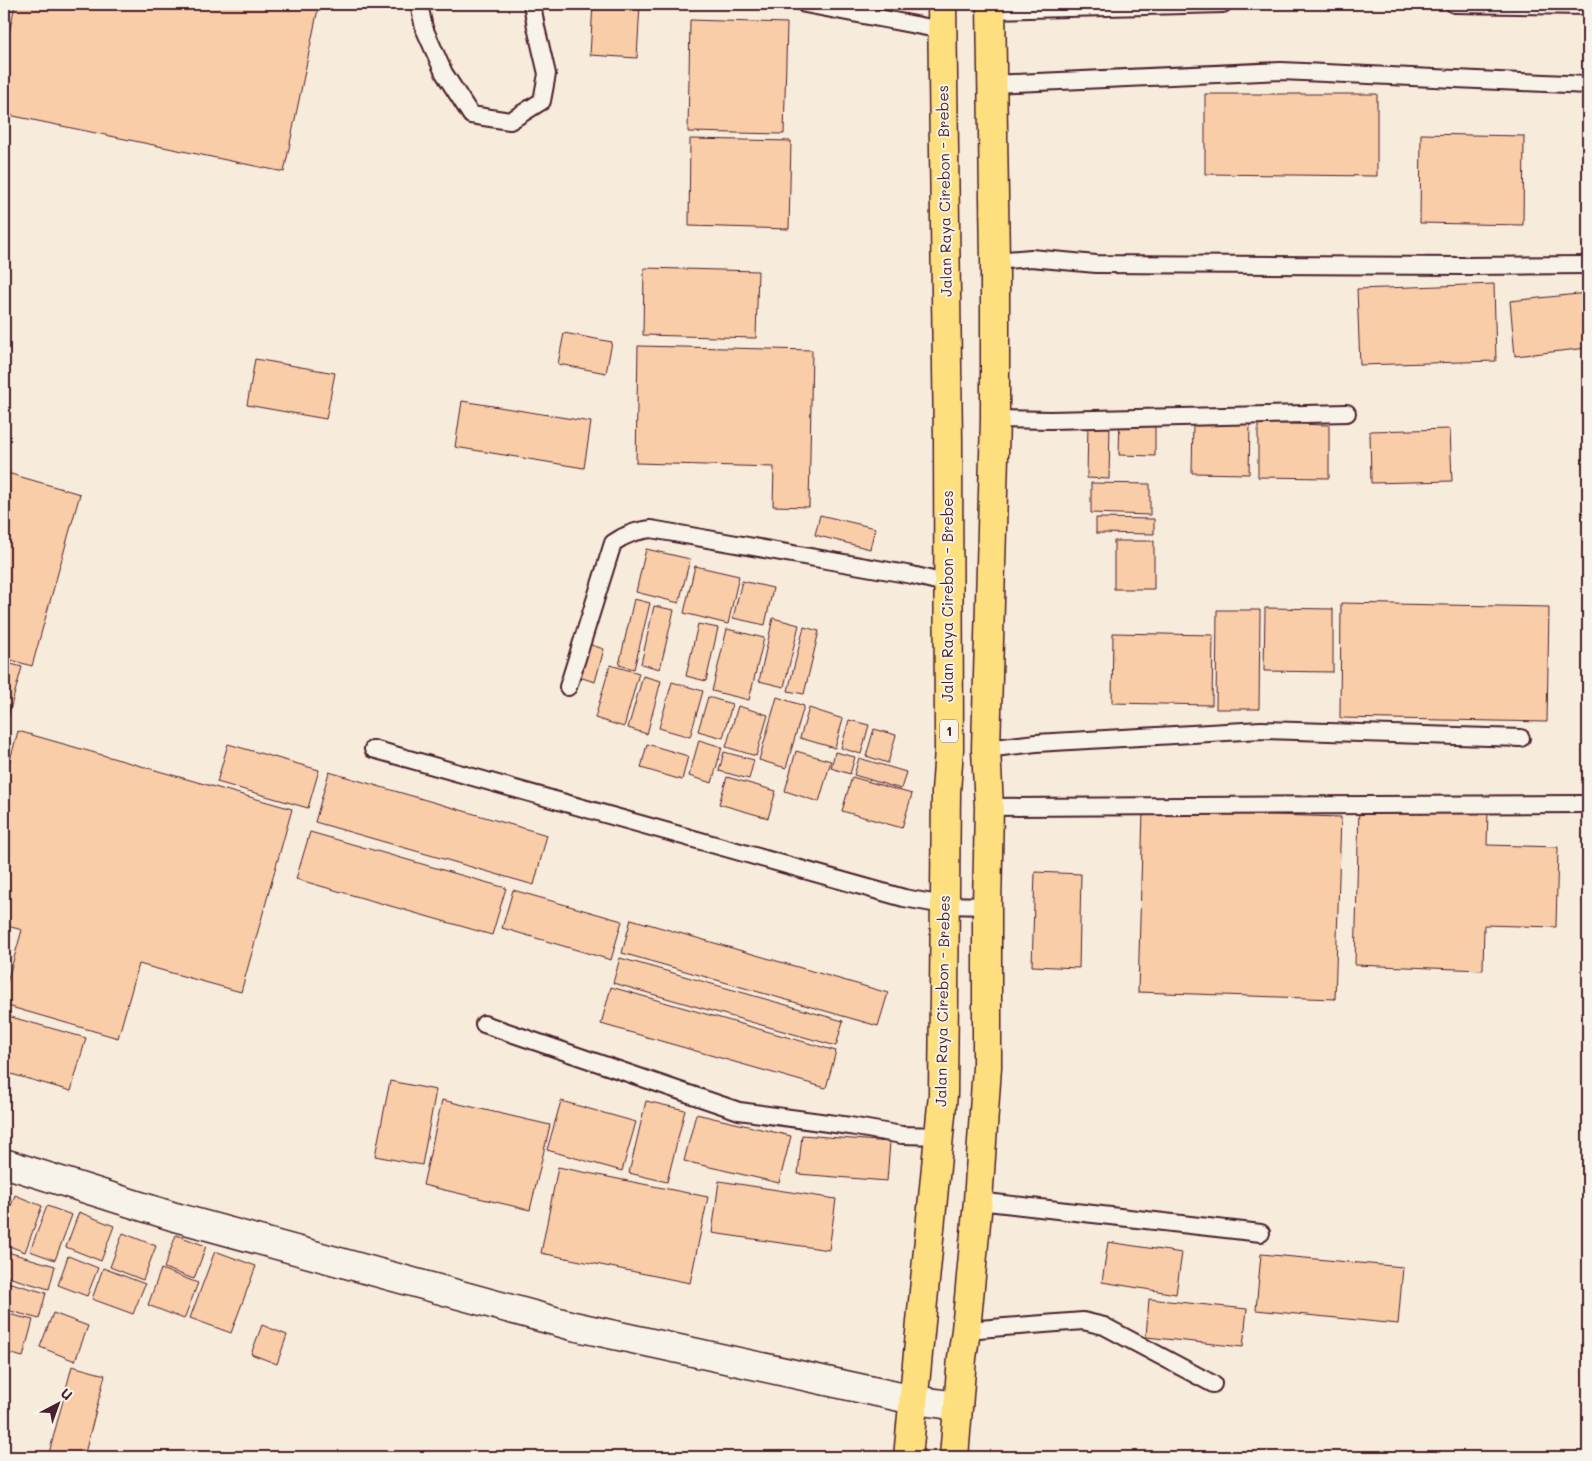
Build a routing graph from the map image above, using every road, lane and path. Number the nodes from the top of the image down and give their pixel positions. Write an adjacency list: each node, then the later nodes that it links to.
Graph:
1 (419, 4): 2 (lane)
2 (532, 4)
3 (805, 4): 9 (lane)
4 (942, 4): 9 (highway, Jalan Raya Cirebon - Brebes / 1)
5 (1223, 4): 8 (lane)
6 (1454, 4): 7 (lane)
7 (1588, 6)
8 (991, 7): 10 (highway)
9 (942, 30): 16 (highway, Jalan Raya Cirebon - Brebes / 1)
10 (992, 84): 11 (lane); 12 (highway)
11 (1588, 85)
12 (995, 261): 13 (lane); 15 (highway)
13 (1588, 265)
14 (1347, 413): 15 (lane)
15 (995, 419): 21 (highway)
16 (949, 584): 17 (lane); 20 (highway, Jalan Raya Cirebon - Brebes / 1)
17 (568, 687)
18 (1520, 738): 21 (lane)
19 (374, 749): 24 (lane)
20 (948, 749): 21 (highway); 24 (highway, Jalan Raya Cirebon - Brebes / 1)
21 (986, 749): 23 (highway)
22 (1588, 804): 23 (lane)
23 (989, 806): 25 (highway)
24 (944, 905): 25 (lane); 27 (highway, Jalan Raya Cirebon - Brebes / 1)
25 (987, 906): 29 (highway)
26 (484, 1024): 27 (lane)
27 (939, 1136): 33 (highway, Jalan Raya Cirebon - Brebes / 1)
28 (4, 1163): 33 (street)
29 (978, 1201): 30 (lane); 31 (highway)
30 (1261, 1233)
31 (966, 1330): 32 (lane); 34 (highway)
32 (1213, 1384)
33 (914, 1400): 34 (street); 35 (highway, Jalan Raya Cirebon - Brebes / 1)
34 (958, 1406): 36 (highway)
35 (908, 1457)
36 (954, 1457)

